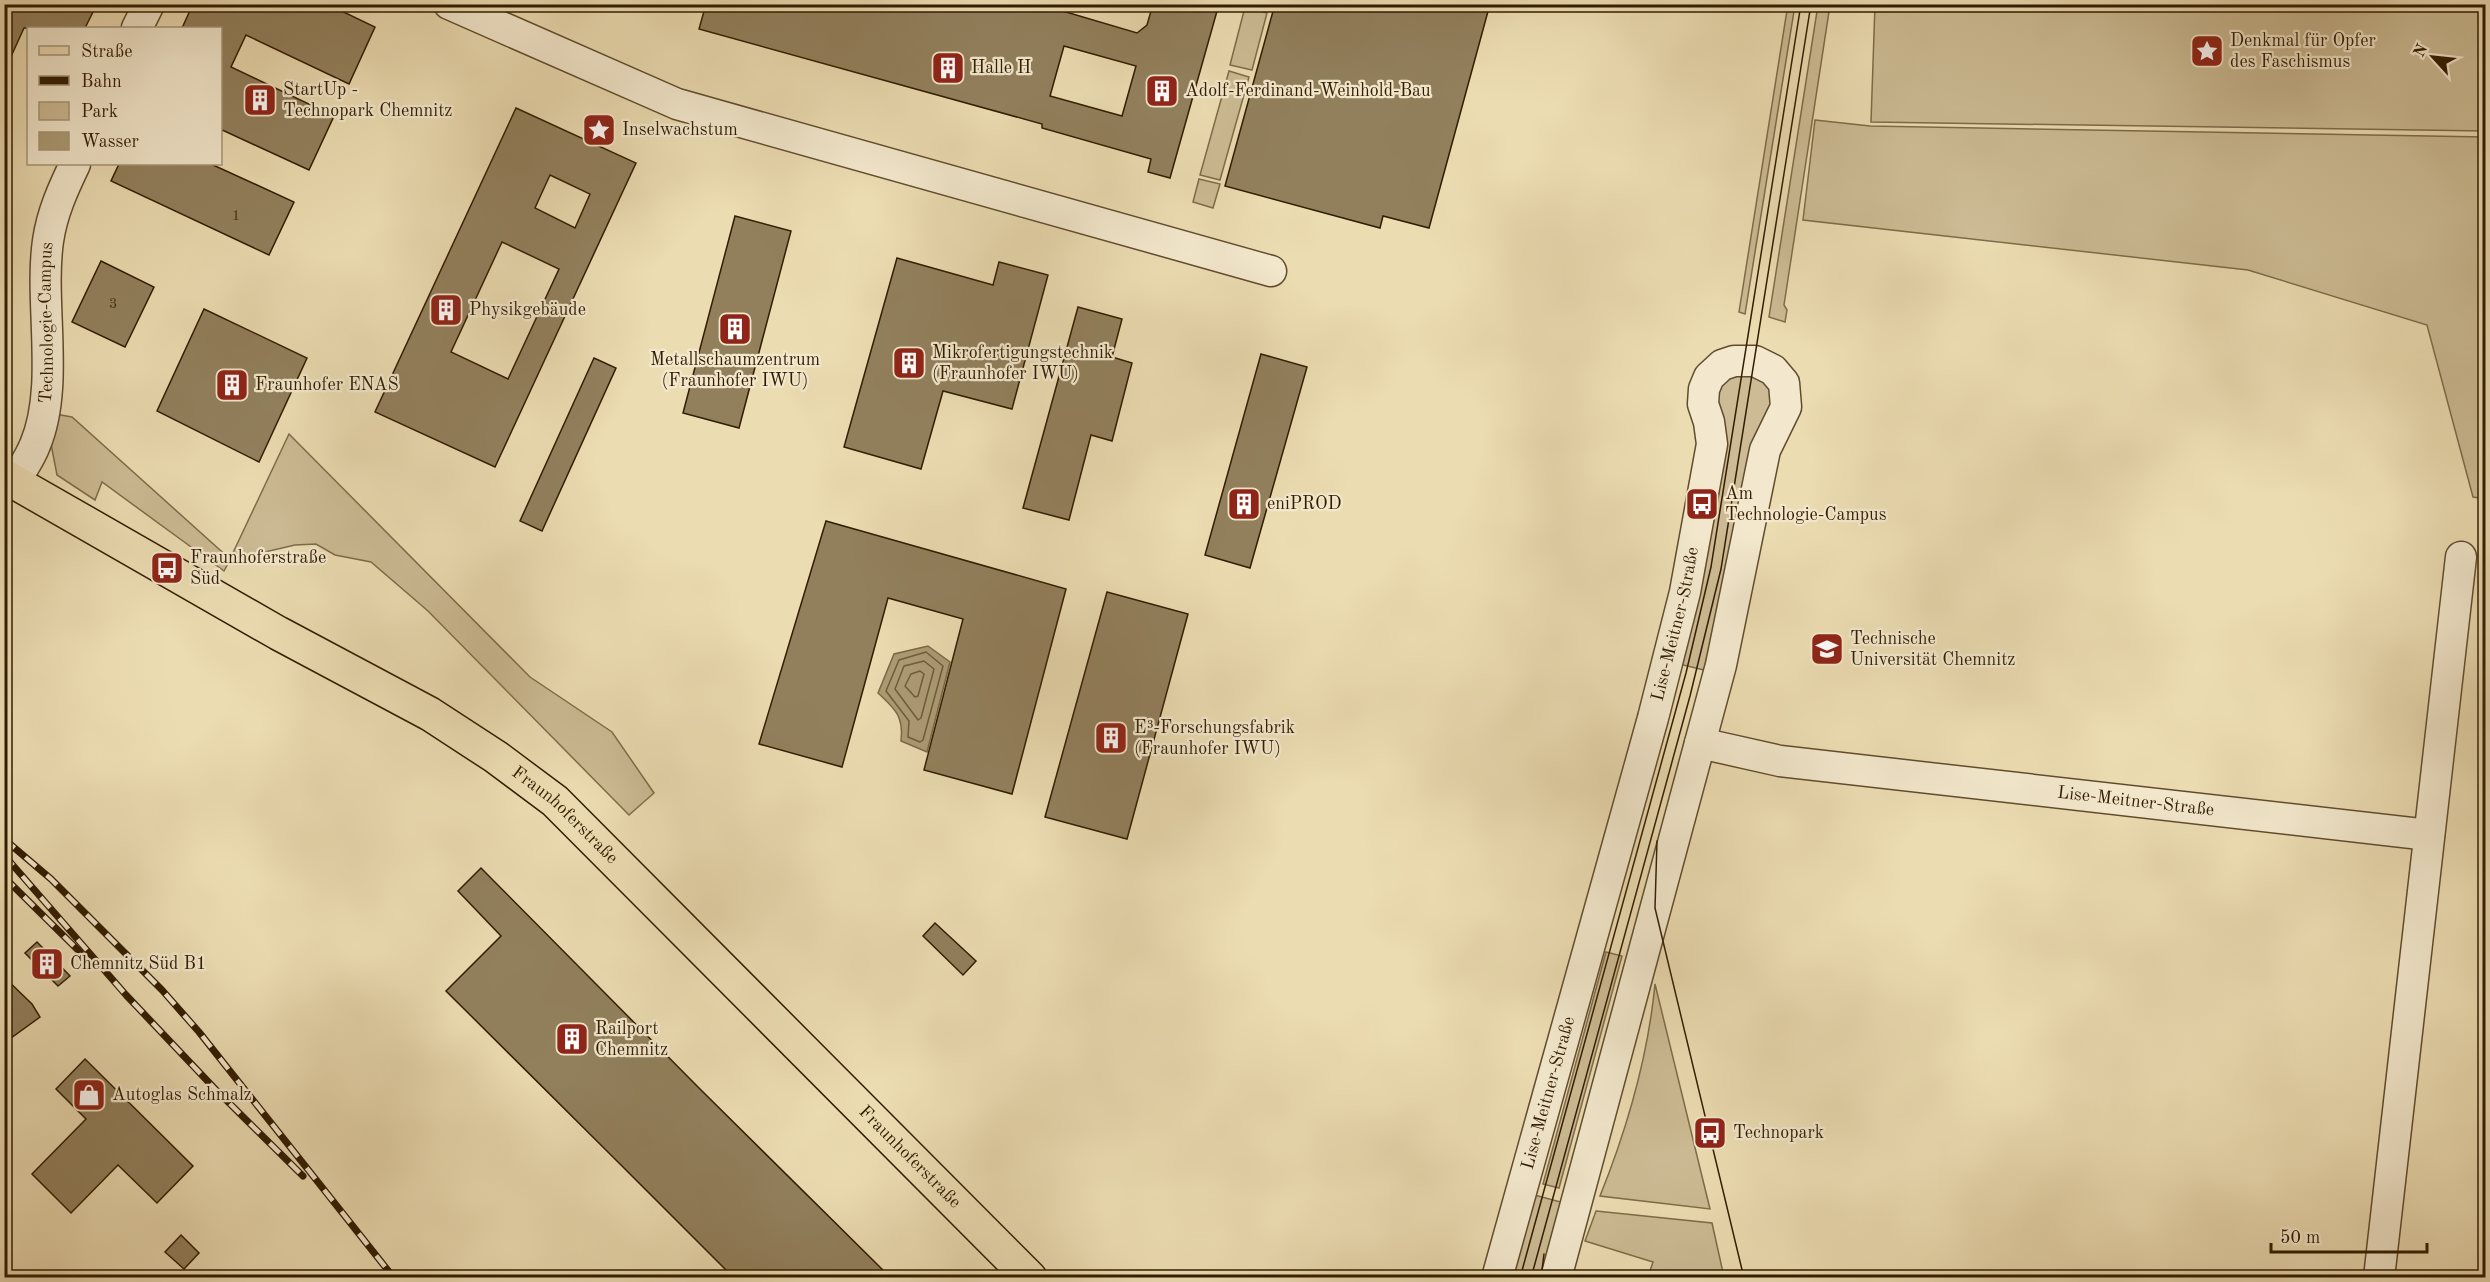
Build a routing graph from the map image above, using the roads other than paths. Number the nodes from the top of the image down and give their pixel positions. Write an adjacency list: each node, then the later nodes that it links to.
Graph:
1 (149, 4): 3 (street)
2 (449, 4): 5 (street)
3 (138, 27)
4 (75, 165): 6 (street, Technologie-Campus)
5 (1271, 271)
6 (10, 478): 10 (main road, Fraunhoferstraße)
7 (2461, 557): 9 (street)
8 (1700, 743): 9 (street, Lise-Meitner-Straße); 11 (street, Lise-Meitner-Straße); 12 (street, Lise-Meitner-Straße)
9 (2429, 835): 13 (street)
10 (1030, 1278)
11 (1497, 1278)
12 (1556, 1278)
13 (2379, 1278)

